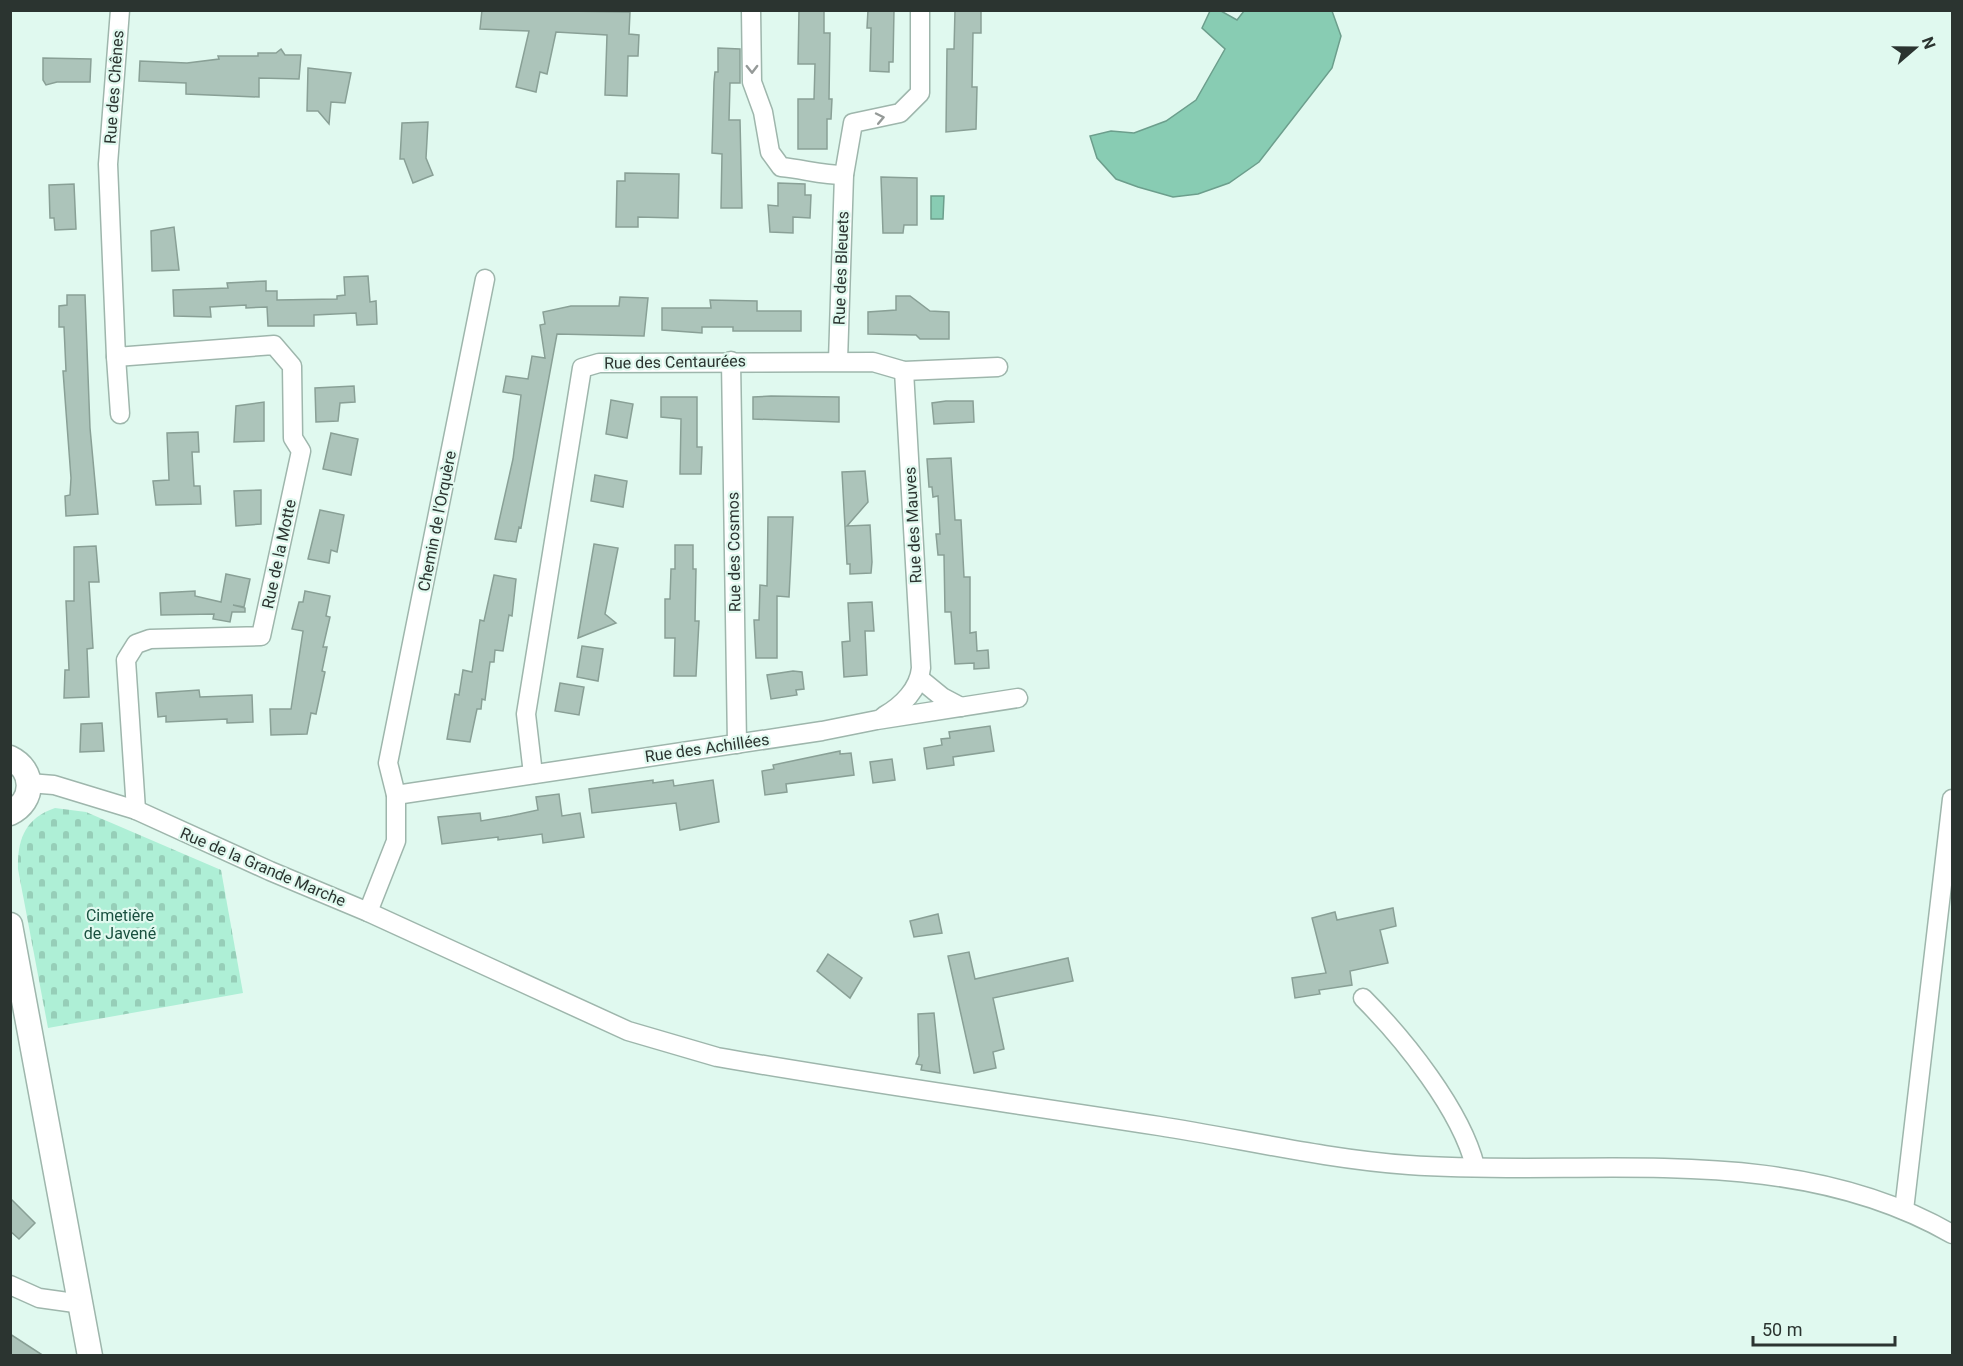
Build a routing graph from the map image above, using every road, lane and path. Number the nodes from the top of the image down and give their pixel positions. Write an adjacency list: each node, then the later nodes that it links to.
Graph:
1 (120, 10): 6 (street, Rue des Chênes)
2 (751, 10): 4 (street, one-way to 4)
3 (920, 10): 4 (street, Rue des Bleuets, one-way to 3)
4 (844, 175): 8 (street, Rue des Bleuets)
5 (485, 279): 20 (street, Chemin de l'Orquère)
6 (116, 357): 11 (street); 22 (street, Rue de la Motte)
7 (731, 361): 8 (street, Rue des Centaurées); 16 (street, Rue des Cosmos); 18 (street, Rue des Centaurées)
8 (838, 362): 10 (street, Rue des Centaurées)
9 (999, 367): 10 (street, Rue des Centaurées)
10 (904, 370): 12 (street, Rue des Mauves)
11 (120, 414)
12 (920, 679): 14 (street); 15 (street)
13 (1018, 698): 14 (street, Rue des Achillées)
14 (961, 707): 15 (street, Rue des Achillées)
15 (877, 720): 16 (street, Rue des Achillées)
16 (737, 744): 18 (street, Rue des Achillées)
17 (10, 758): 19 (street)
18 (533, 774): 20 (street, Rue des Achillées)
19 (29, 783): 22 (street, Rue de la Grande Marche); 23 (street)
20 (396, 795): 24 (street)
21 (1953, 799): 28 (street)
22 (136, 810): 24 (street, Rue de la Grande Marche)
23 (10, 813)
24 (368, 912): 27 (street, Rue de la Grande Marche)
25 (10, 925): 31 (street)
26 (1363, 998): 27 (street)
27 (1475, 1166): 28 (street, Rue de la Grande Marche)
28 (1904, 1210): 29 (street, Rue de la Grande Marche)
29 (1953, 1234)
30 (10, 1285): 31 (street)
31 (82, 1304): 32 (street)
32 (90, 1356)

